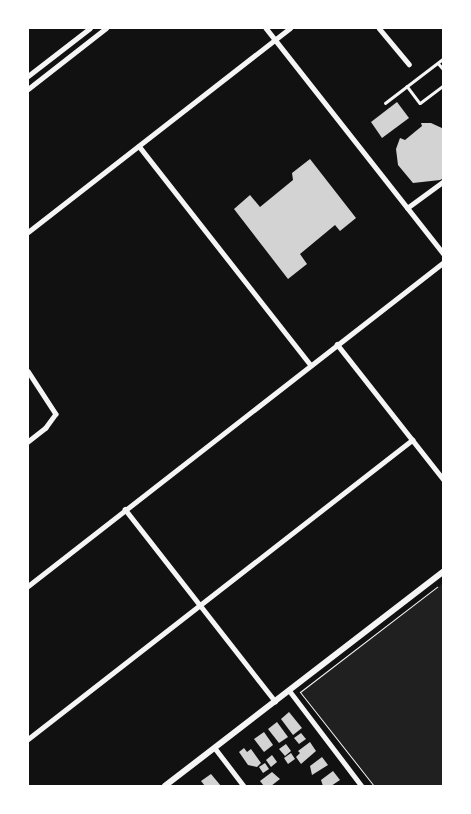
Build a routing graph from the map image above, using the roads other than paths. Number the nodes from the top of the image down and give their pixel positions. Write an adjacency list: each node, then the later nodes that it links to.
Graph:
1 (90, 28): 13 (street)
2 (97, 28): 7 (street)
3 (106, 28): 7 (street)
4 (266, 28): 8 (street)
5 (290, 28): 8 (street)
6 (379, 28): 11 (street)
7 (101, 32): 16 (street)
8 (275, 39): 18 (street); 20 (street)
9 (444, 58): 10 (lane)
10 (438, 63): 12 (lane); 15 (lane)
11 (409, 64)
12 (444, 70)
13 (28, 76)
14 (444, 85): 15 (lane)
15 (407, 86): 17 (lane)
16 (28, 89)
17 (384, 103)
18 (139, 146): 21 (street); 25 (street)
19 (444, 181): 20 (street)
20 (407, 208): 22 (street)
21 (28, 232)
22 (444, 254)
23 (444, 262): 24 (street)
24 (338, 344): 25 (street); 27 (street)
25 (311, 365): 30 (street)
26 (28, 371): 28 (street)
27 (412, 440): 29 (street); 33 (street)
28 (28, 442)
29 (444, 480)
30 (125, 509): 32 (street); 33 (street)
31 (444, 571): 34 (street)
32 (28, 586)
33 (200, 605): 35 (street); 36 (street)
34 (289, 690): 35 (street); 40 (street)
35 (275, 701): 37 (street)
36 (28, 739)
37 (215, 748): 38 (street); 39 (street)
38 (165, 786)
39 (244, 786)
40 (362, 786)

